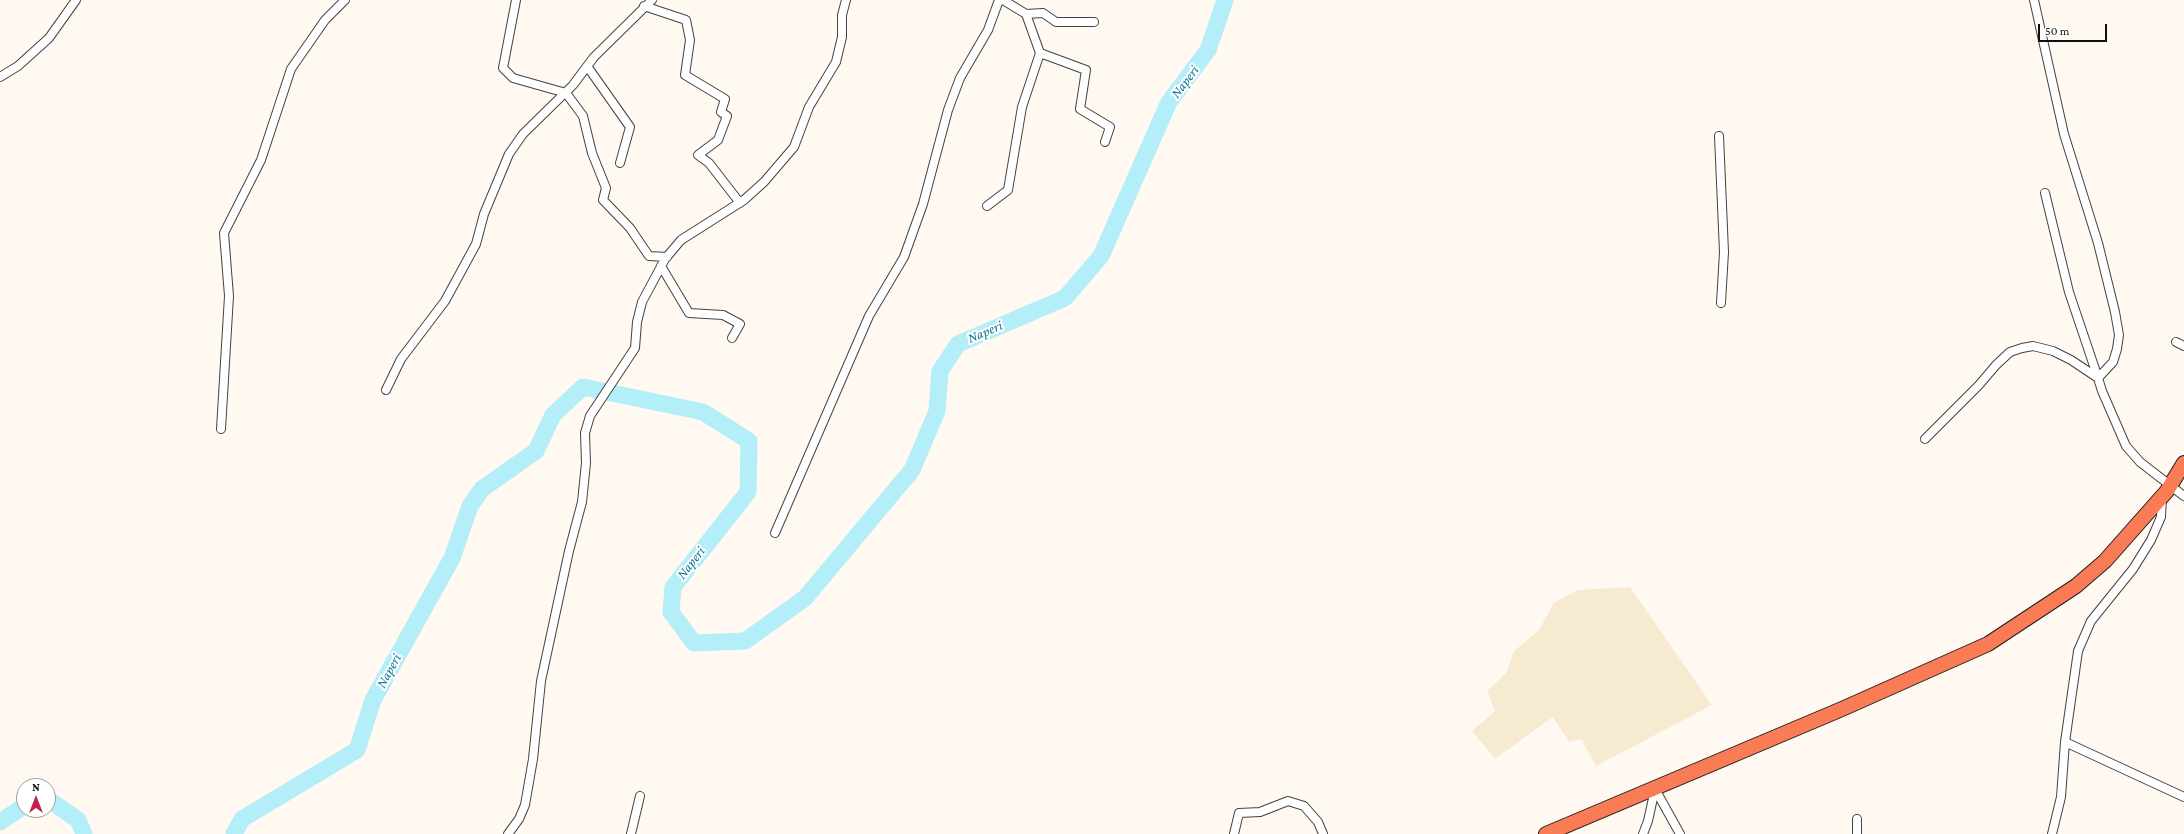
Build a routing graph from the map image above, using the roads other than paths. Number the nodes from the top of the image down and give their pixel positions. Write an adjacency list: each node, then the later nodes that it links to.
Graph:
1 (76, 0): 14 (street)
2 (345, 0): 30 (street)
3 (516, 0): 15 (street)
4 (652, 0): 9 (street)
5 (846, 0): 20 (street)
6 (999, 0): 35 (street)
7 (1003, 0): 10 (street)
8 (2034, 0): 28 (street)
9 (644, 6): 13 (street); 20 (street)
10 (1026, 14): 11 (street); 12 (street)
11 (1094, 22)
12 (1040, 53): 17 (street); 21 (street)
13 (587, 66): 15 (street); 18 (street)
14 (0, 77)
15 (566, 93): 22 (street); 29 (street)
16 (1719, 136): 24 (street)
17 (1105, 142)
18 (620, 162)
19 (2045, 193): 28 (street)
20 (740, 203): 22 (street)
21 (987, 206)
22 (667, 257): 23 (street)
23 (661, 266): 25 (street); 41 (street)
24 (1721, 303)
25 (732, 338)
26 (2176, 342): 27 (street)
27 (2184, 346)
28 (2098, 378): 31 (street); 33 (street)
29 (386, 390)
30 (221, 429)
31 (1925, 440)
32 (2184, 463): 33 (highway)
33 (2166, 491): 34 (street); 36 (street); 37 (highway)
34 (2184, 496)
35 (775, 533)
36 (2065, 742): 39 (street); 49 (street)
37 (1655, 789): 45 (highway); 46 (street); 47 (street)
38 (640, 796): 42 (street)
39 (2184, 797)
40 (1857, 818): 48 (street)
41 (508, 834)
42 (630, 834)
43 (1234, 834): 44 (street)
44 (1323, 834)
45 (1546, 834)
46 (1643, 834)
47 (1680, 834)
48 (1857, 834)
49 (2052, 834)

